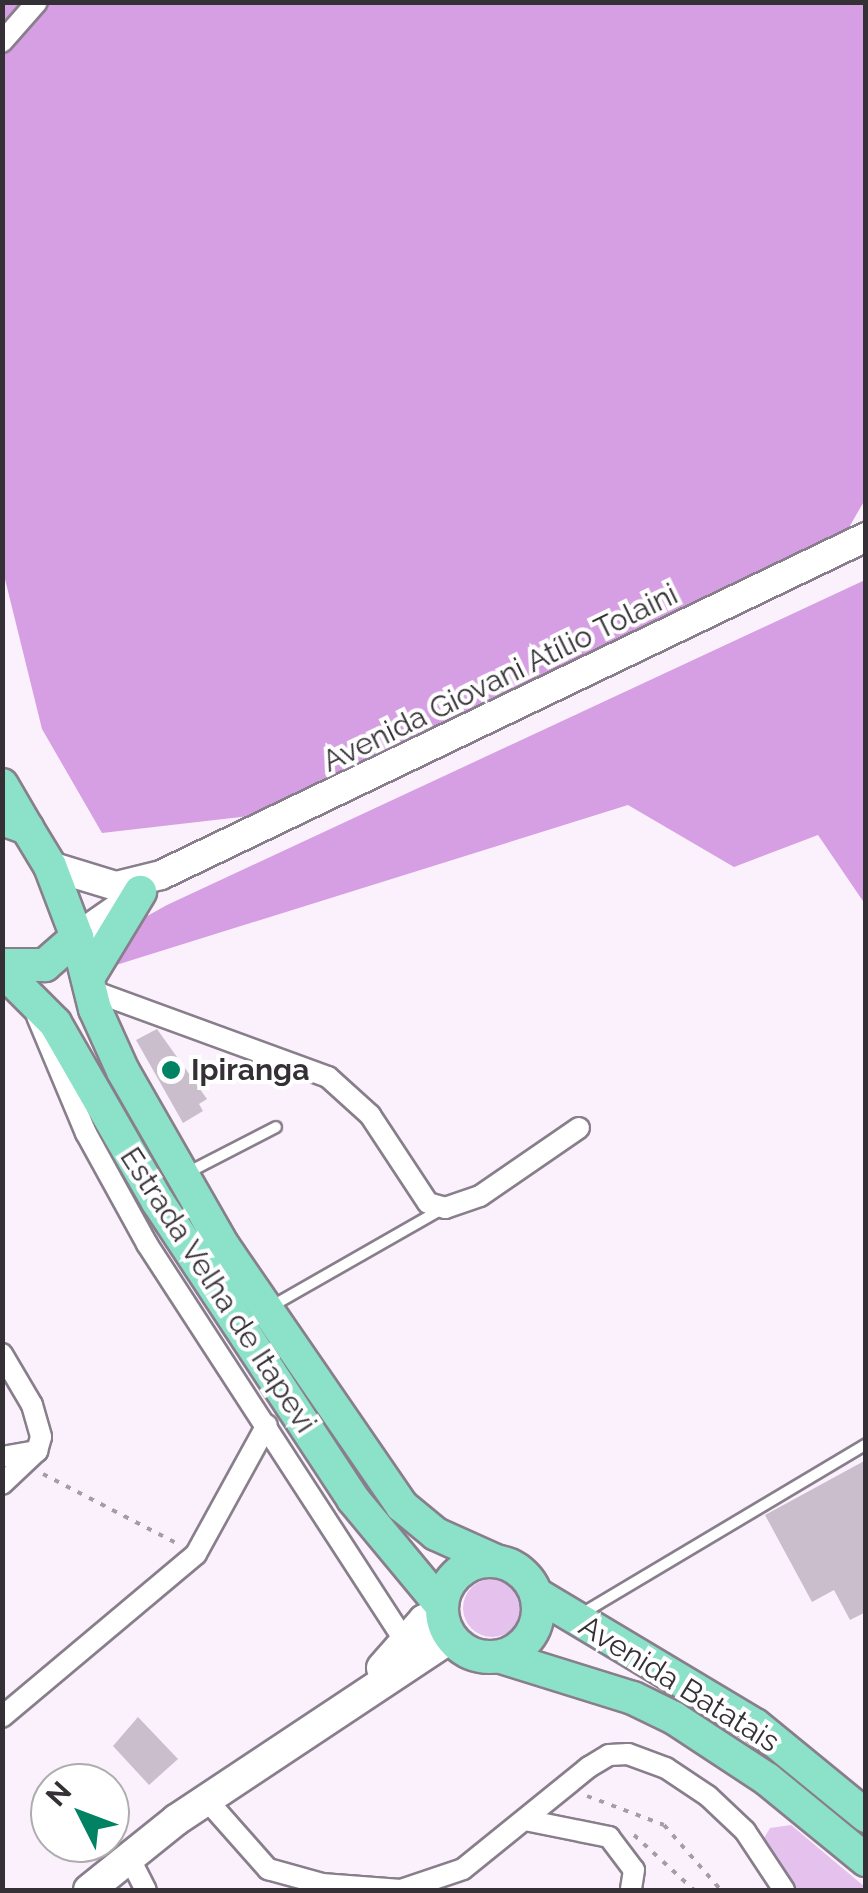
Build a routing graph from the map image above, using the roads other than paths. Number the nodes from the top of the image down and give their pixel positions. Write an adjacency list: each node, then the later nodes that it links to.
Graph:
1 (37, 2): 2 (street)
2 (2, 42)
3 (866, 537): 7 (street, Avenida Giovani Atílio Tolaini)
4 (2, 785): 5 (main road, Estrada Velha de Itapevi)
5 (15, 824): 6 (main road, Estrada Velha de Itapevi)
6 (50, 866): 7 (street); 8 (main road, Estrada Velha de Itapevi)
7 (150, 884): 8 (street); 10 (main road)
8 (73, 942): 9 (main road); 10 (main road, Estrada Velha de Itapevi)
9 (10, 976): 17 (street); 24 (main road, Estrada Velha de Itapevi)
10 (92, 982): 13 (main road, Estrada Velha de Itapevi); 14 (street)
11 (276, 1127): 13 (lane)
12 (579, 1128): 14 (street)
13 (181, 1176): 15 (main road, Estrada Velha de Itapevi)
14 (445, 1208): 15 (lane)
15 (267, 1309): 22 (main road, Estrada Velha de Itapevi)
16 (2, 1354): 20 (street)
17 (267, 1425): 26 (street); 29 (street)
18 (866, 1444): 25 (lane)
19 (2, 1456): 20 (street)
20 (31, 1458): 21 (street)
21 (2, 1484)
22 (496, 1561): 23 (main road); 24 (main road)
23 (536, 1594): 25 (main road, Avenida Batatais); 27 (main road)
24 (444, 1618): 26 (main road); 27 (main road); 28 (main road)
25 (573, 1618): 31 (main road, Avenida Batatais)
26 (404, 1641): 28 (main road)
27 (510, 1659): 34 (main road)
28 (361, 1693): 30 (main road)
29 (2, 1716)
30 (206, 1799): 32 (street); 33 (main road)
31 (866, 1816)
32 (525, 1820): 38 (street); 39 (street)
33 (130, 1858): 37 (street)
34 (866, 1860)
35 (124, 1863): 36 (main road)
36 (89, 1890)
37 (146, 1890)
38 (631, 1890)
39 (784, 1890)

